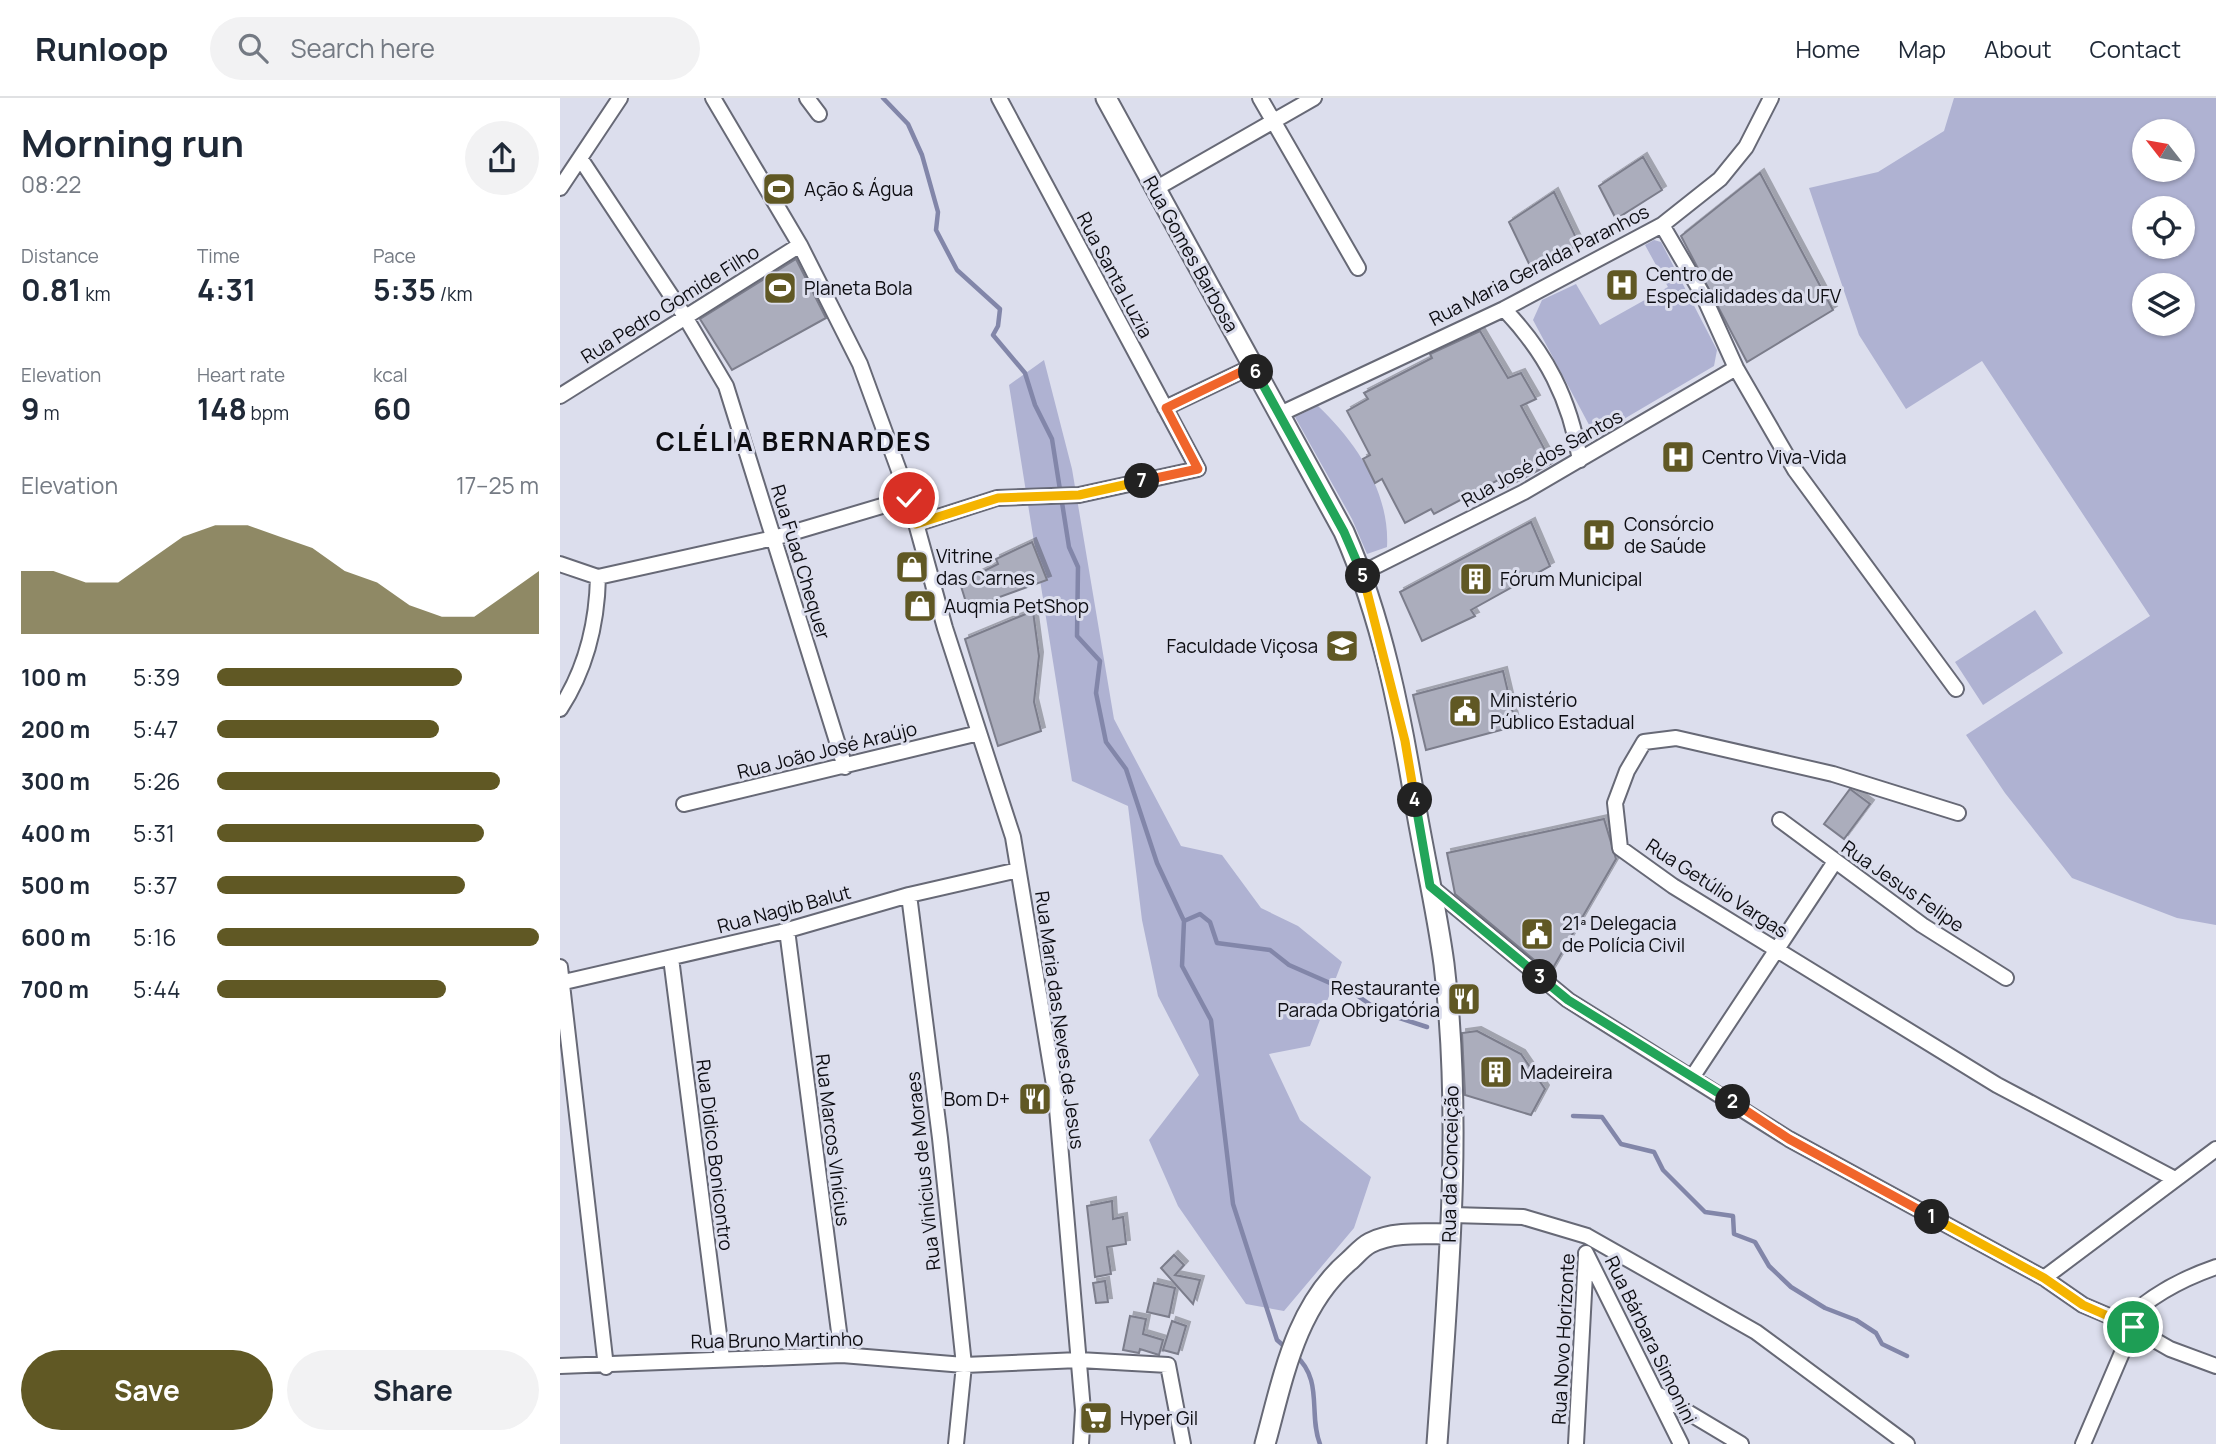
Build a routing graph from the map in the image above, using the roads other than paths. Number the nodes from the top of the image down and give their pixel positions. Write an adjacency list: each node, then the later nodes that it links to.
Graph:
1 (620, 98): 11 (street)
2 (713, 98): 15 (street, Rua Maria das Neves de Jesus)
3 (807, 98): 9 (street)
4 (999, 98): 22 (street, Rua Santa Luzia)
5 (1106, 98): 13 (street, Rua Gomes Barbosa)
6 (1260, 98): 10 (street)
7 (1314, 98): 10 (street)
8 (1771, 98): 14 (street, Rua Maria Geralda Paranhos)
9 (819, 114)
10 (1274, 121): 13 (street); 16 (street)
11 (580, 158): 12 (street); 18 (street, Rua Fuad Chequer)
12 (560, 187)
13 (1155, 189): 19 (street, Rua Gomes Barbosa)
14 (1662, 225): 17 (street, Rua Maria Geralda Paranhos); 20 (street)
15 (800, 245): 18 (street, Rua Pedro Gomide Filho); 25 (street, Rua Maria das Neves de Jesus)
16 (1358, 268)
17 (1504, 309): 23 (street, Rua Maria Geralda Paranhos); 24 (street)
18 (684, 315): 21 (street, Rua Pedro Gomide Filho); 27 (street, Rua Fuad Chequer)
19 (1253, 366): 22 (street); 23 (street, Rua Gomes Barbosa)
20 (1737, 368): 24 (street, Rua José dos Santos); 31 (street)
21 (560, 396)
22 (1166, 408): 26 (street, Rua Santa Luzia)
23 (1280, 414): 29 (street, Rua Gomes Barbosa)
24 (1580, 460): 29 (street, Rua José dos Santos)
25 (909, 498): 26 (street, Rua Maria das Neves de Jesus); 27 (street)
26 (916, 524): 33 (street, Rua Maria das Neves de Jesus)
27 (774, 538): 30 (street); 34 (street, Rua Fuad Chequer)
28 (560, 564): 30 (street)
29 (1362, 573): 40 (street, Rua Gomes Barbosa)
30 (598, 577): 32 (street)
31 (1956, 689)
32 (560, 709)
33 (979, 733): 34 (street, Rua João José Araújo); 39 (street, Rua Maria das Neves de Jesus)
34 (845, 767): 35 (street, Rua João José Araújo)
35 (684, 804)
36 (1958, 813): 43 (street, Rua Getúlio Vargas)
37 (1780, 820): 38 (street, Rua Jesus Felipe)
38 (1834, 863): 43 (street); 46 (street, Rua Jesus Felipe)
39 (1018, 870): 41 (street, Rua Nagib Balut); 59 (street, Rua Maria das Neves de Jesus)
40 (1430, 886): 48 (street); 51 (street, Rua da Conceição)
41 (909, 895): 42 (street, Rua Nagib Balut); 60 (street, Rua Vinícius de Moraes)
42 (787, 930): 44 (street, Rua Nagib Balut); 57 (street, Rua Marcos VInícius)
43 (1776, 949): 48 (street); 50 (street, Rua Getúlio Vargas)
44 (671, 958): 47 (street, Rua Nagib Balut); 58 (street, Rua Didico Bonicontro)
45 (560, 967): 47 (street)
46 (2006, 978)
47 (562, 983): 63 (street)
48 (1693, 1076): 55 (street)
49 (2216, 1149): 50 (street)
50 (2173, 1178): 55 (street)
51 (1451, 1224): 52 (street); 68 (street); 69 (street, Rua da Conceição)
52 (1587, 1236): 53 (street, Rua Novo Horizonte); 73 (street)
53 (1586, 1254): 64 (street, Rua Bárbara Simonini); 70 (street, Rua Novo Horizonte)
54 (2216, 1267): 56 (street)
55 (2044, 1278): 56 (street)
56 (2128, 1324): 62 (street); 74 (street)
57 (842, 1355): 58 (street, Rua Bruno Martinho); 60 (street, Rua Bruno Martinho)
58 (722, 1358): 63 (street, Rua Bruno Martinho)
59 (1079, 1360): 60 (street, Rua Bruno Martinho); 66 (street, Rua Maria das Neves de Jesus); 67 (street, Rua Bruno Martinho)
60 (964, 1365): 65 (street, Rua Vinícius de Moraes)
61 (560, 1366): 63 (street, Rua Bruno Martinho)
62 (2216, 1366)
63 (606, 1367)
64 (1659, 1395): 71 (street, Rua Bárbara Simonini); 72 (street)
65 (956, 1444)
66 (1081, 1444)
67 (1184, 1444)
68 (1265, 1444)
69 (1437, 1444)
70 (1577, 1444)
71 (1681, 1444)
72 (1741, 1444)
73 (1907, 1444)
74 (2083, 1444)

